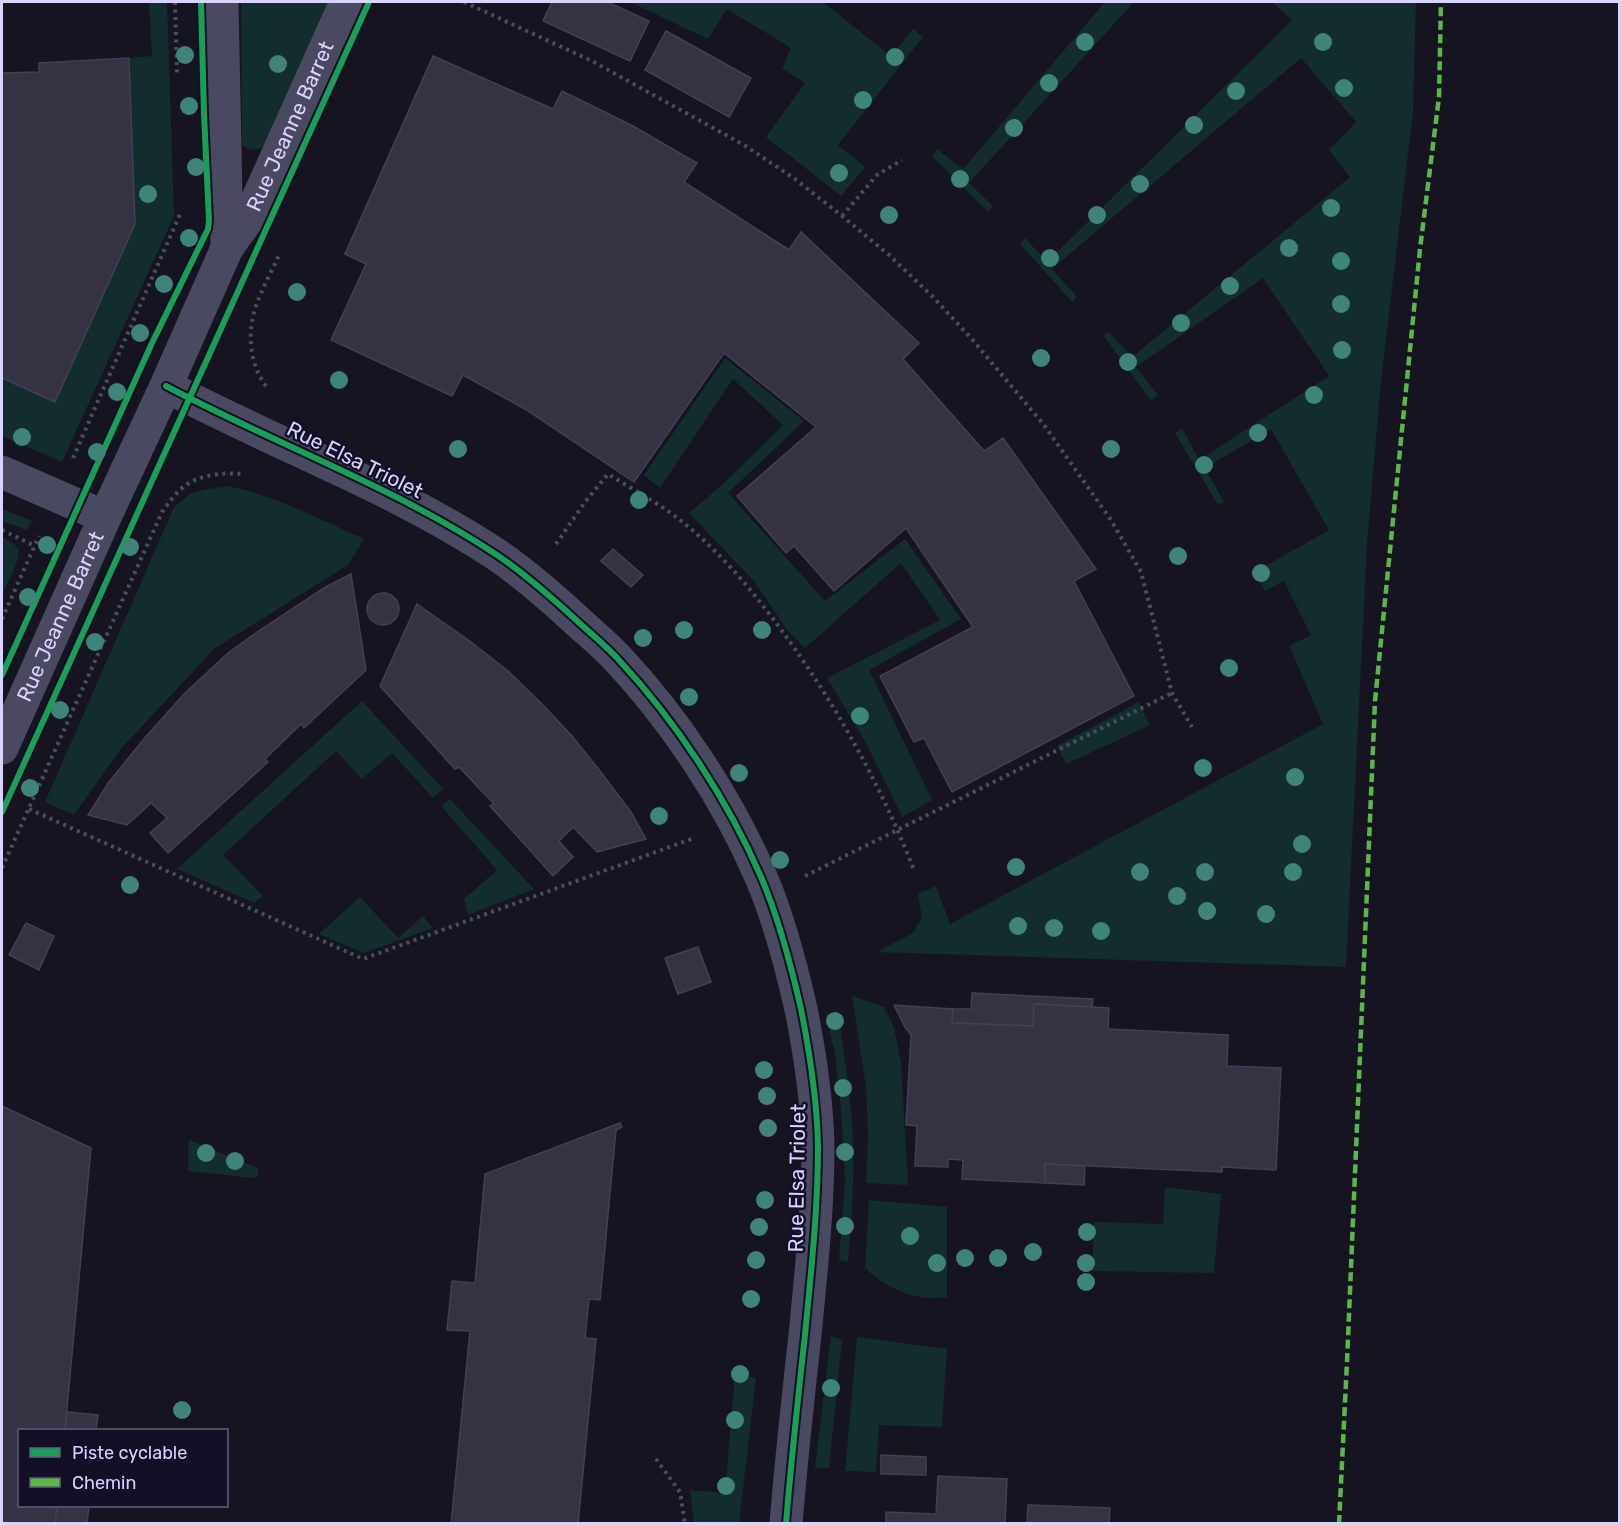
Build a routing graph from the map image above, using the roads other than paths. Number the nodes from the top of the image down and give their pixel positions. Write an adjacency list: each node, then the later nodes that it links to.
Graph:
1 (222, 2): 3 (street, Rue Jeanne Barret)
2 (346, 2): 3 (street, Rue Jeanne Barret)
3 (227, 248): 4 (street, Rue Jeanne Barret)
4 (166, 386): 6 (street, Rue Jeanne Barret); 8 (street, Rue Elsa Triolet)
5 (2, 472): 6 (street, Rue Jeanne Barret)
6 (105, 517): 7 (street, Rue Jeanne Barret)
7 (2, 748)
8 (786, 1524)

